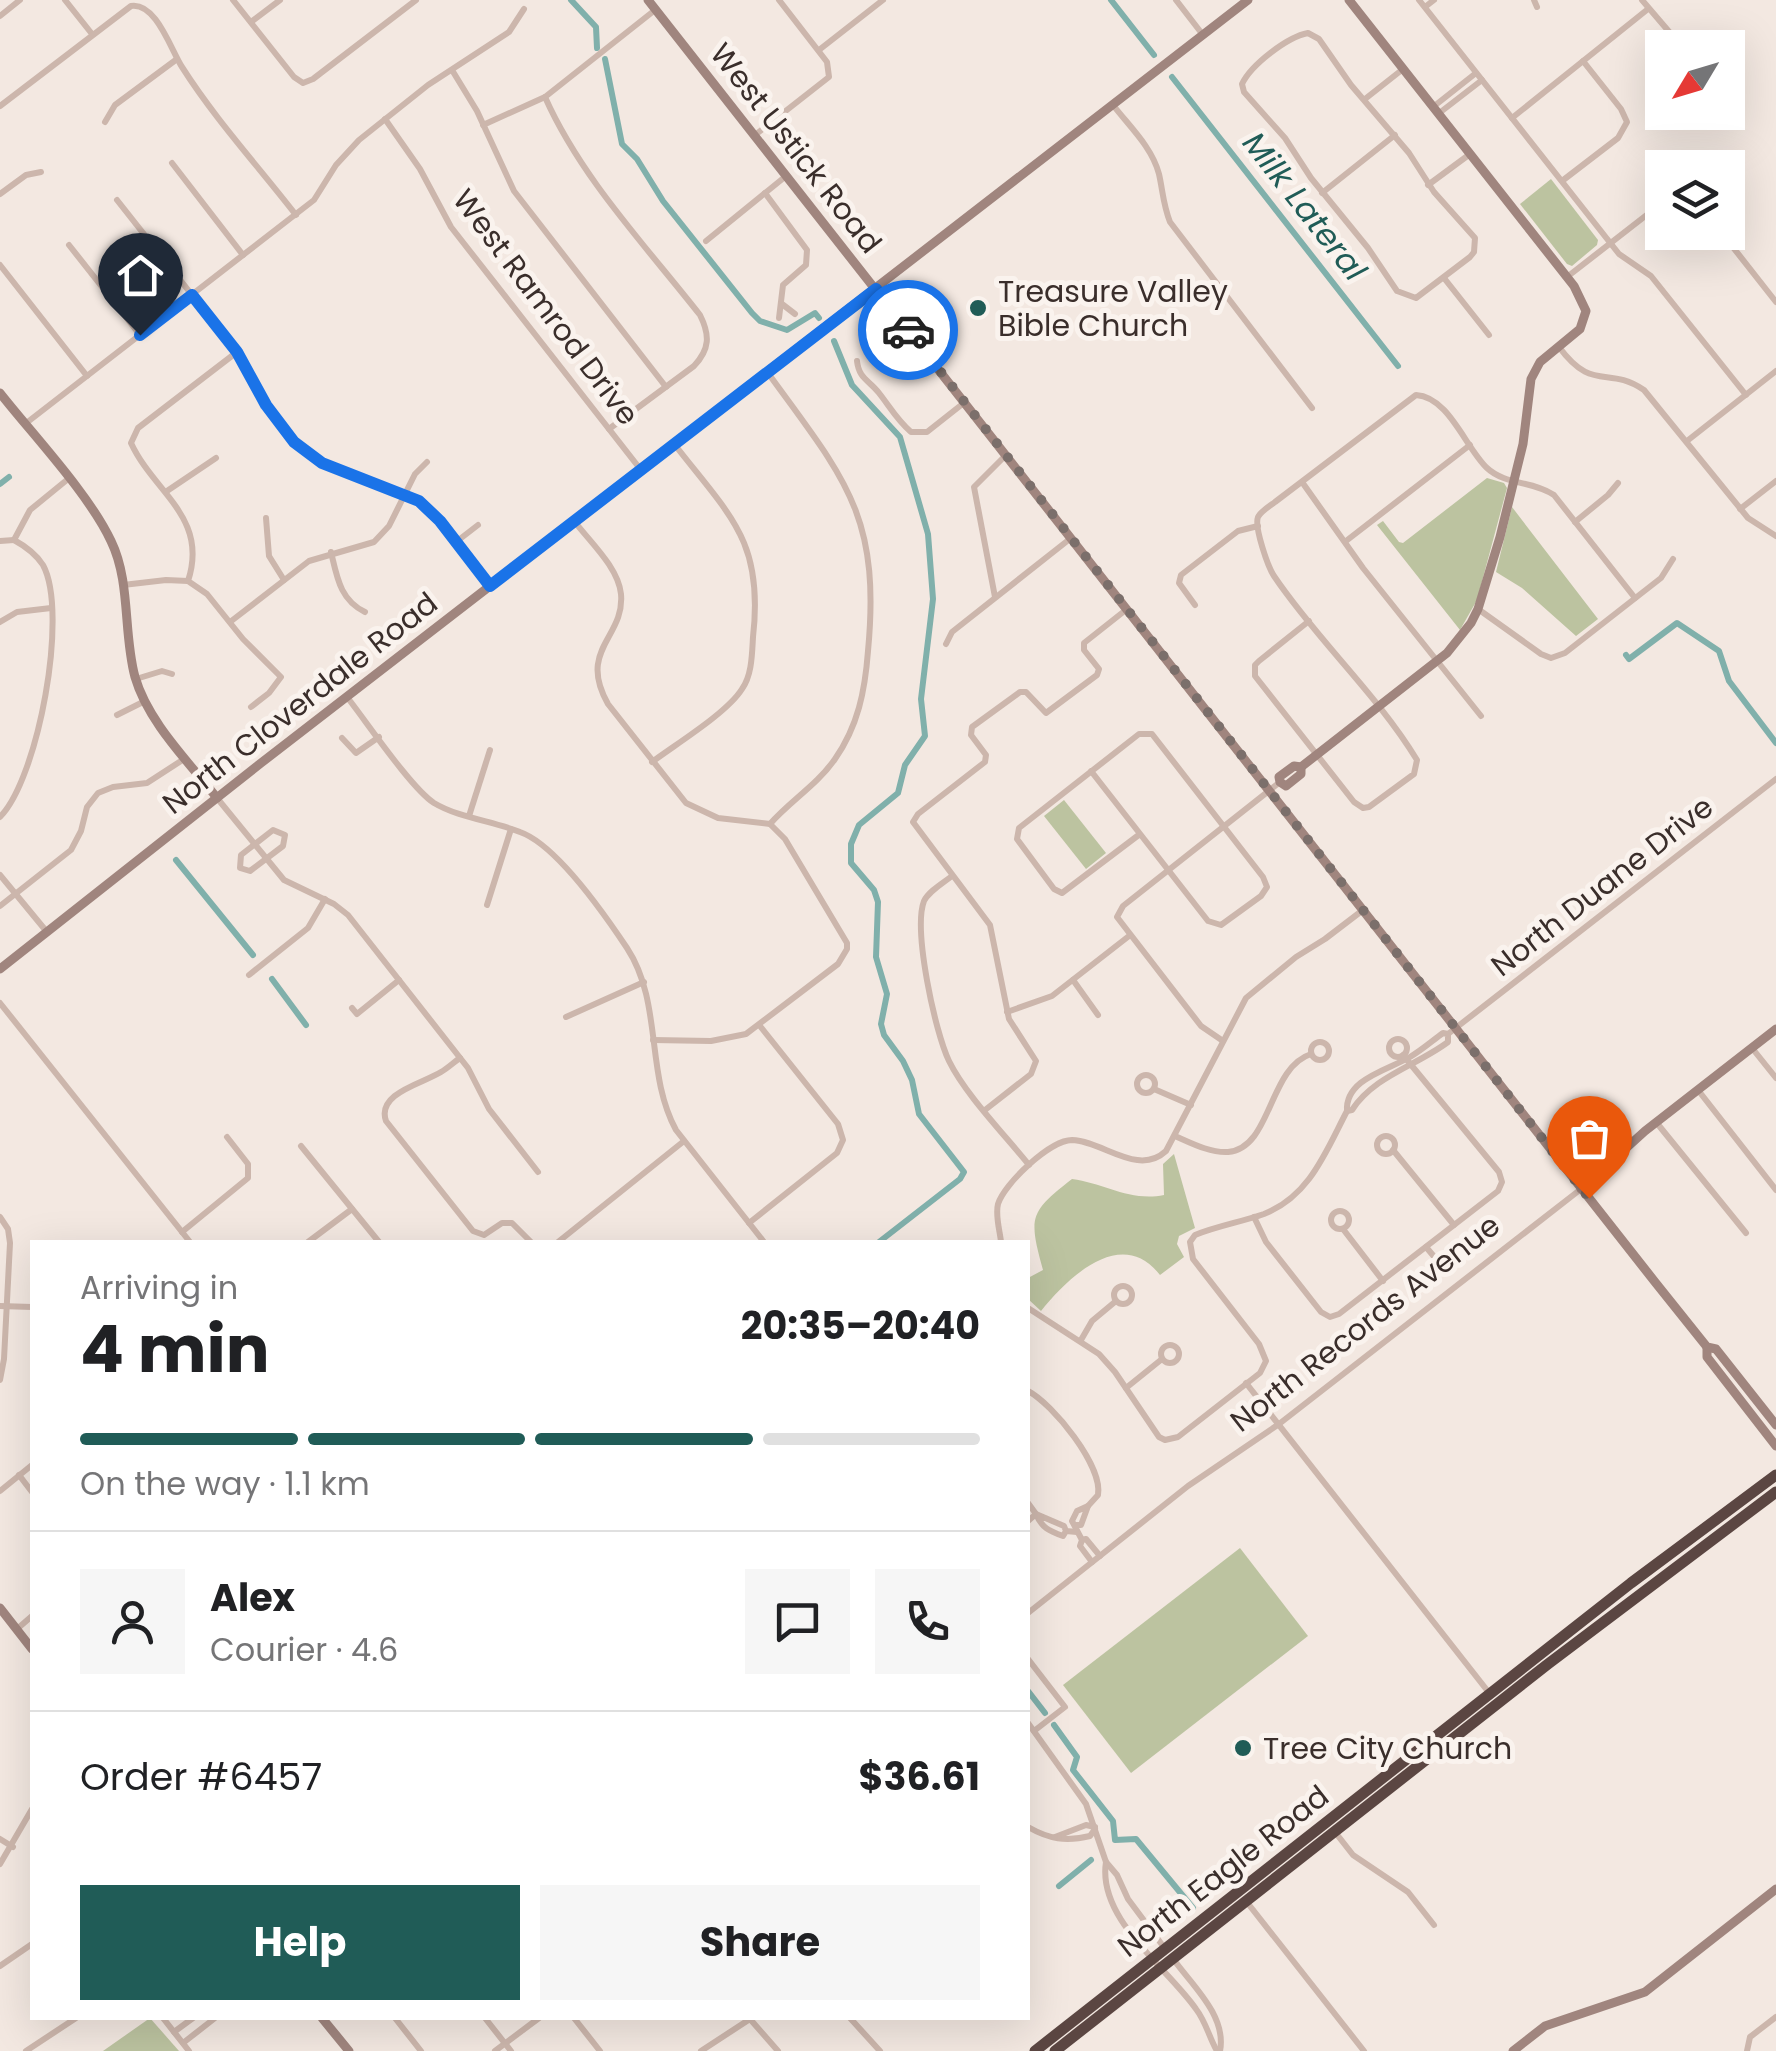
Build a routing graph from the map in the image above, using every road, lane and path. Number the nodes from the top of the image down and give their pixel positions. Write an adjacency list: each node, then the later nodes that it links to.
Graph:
1 (20, 0): 19 (street)
2 (65, 0): 22 (street)
3 (233, 0): 20 (street)
4 (280, 0): 20 (street)
5 (416, 0): 20 (street)
6 (648, 0): 18 (main road, West Ustick Road)
7 (780, 0): 24 (street)
8 (883, 0): 14 (street)
9 (1176, 0): 23 (street)
10 (1248, 0): 23 (main road, North Cloverdale Road)
11 (1348, 0): 27 (main road)
12 (1434, 0): 15 (street)
13 (1642, 0): 17 (street)
14 (872, 3): 24 (street)
15 (1422, 4): 29 (street)
16 (524, 9): 28 (street)
17 (1648, 9): 21 (street); 26 (street)
18 (656, 10): 30 (street); 39 (main road, West Ustick Road)
19 (0, 16)
20 (251, 22)
21 (1667, 30)
22 (92, 34): 25 (street); 33 (street)
23 (1203, 35): 32 (main road, North Cloverdale Road)
24 (818, 50): 39 (street)
25 (177, 59): 37 (street); 51 (street)
26 (1583, 61): 35 (street); 45 (street)
27 (1403, 69): 31 (street); 34 (main road)
28 (452, 70): 36 (street); 38 (street)
29 (1479, 77): 34 (street); 35 (street)
30 (545, 96): 38 (street); 75 (street)
31 (1364, 99): 40 (street); 48 (street)
32 (1113, 105): 61 (main road, North Cloverdale Road); 79 (street)
33 (0, 106)
34 (1435, 110): 41 (main road)
35 (1512, 118): 45 (street)
36 (385, 119): 51 (street); 81 (street, West Ramrod Drive)
37 (105, 122)
38 (482, 125): 75 (street)
39 (755, 135): 44 (main road, West Ustick Road)
40 (1395, 136): 46 (street); 48 (street)
41 (1470, 154): 46 (street); 60 (main road)
42 (172, 164): 57 (street)
43 (41, 172): 49 (street)
44 (786, 176): 47 (street); 61 (main road, West Ustick Road)
45 (1562, 181): 55 (street)
46 (1428, 184): 59 (street)
47 (765, 193): 53 (street); 64 (street)
48 (1322, 193): 59 (street)
49 (0, 194)
50 (117, 200): 62 (street)
51 (296, 214): 57 (street)
52 (1645, 216): 55 (street)
53 (706, 241)
54 (69, 244): 67 (street)
55 (1610, 244): 60 (street); 77 (street)
56 (1735, 250): 63 (street)
57 (243, 255): 62 (street)
58 (0, 265): 74 (street)
59 (1444, 278): 68 (street)
60 (1567, 278): 69 (main road)
61 (876, 289): 73 (main road, North Cloverdale Road); 78 (main road, West Ustick Road)
62 (192, 295): 67 (street); 70 (street)
63 (1776, 302)
64 (781, 304): 65 (street); 66 (street)
65 (795, 314)
66 (780, 318)
67 (140, 335): 74 (street)
68 (1489, 336)
69 (1559, 347): 82 (street); 90 (main road)
70 (237, 352): 94 (street); 95 (street)
71 (857, 360): 78 (street)
72 (1776, 372): 77 (street)
73 (768, 373): 83 (main road, North Cloverdale Road); 147 (street)
74 (87, 376): 80 (street)
75 (666, 387): 81 (street)
76 (0, 392): 80 (main road)
77 (1746, 395): 82 (street)
78 (964, 402): 85 (main road, West Ustick Road)
79 (1312, 408)
80 (25, 424): 89 (main road)
81 (609, 430): 88 (street, West Ramrod Drive)
82 (1687, 441): 96 (street)
83 (675, 445): 88 (main road, North Cloverdale Road); 139 (street)
84 (1470, 445): 90 (street); 91 (street); 106 (street)
85 (1006, 455): 103 (main road, West Ustick Road); 114 (street)
86 (216, 458): 94 (street)
87 (427, 462): 95 (street)
88 (642, 471): 99 (main road, North Cloverdale Road)
89 (68, 480): 104 (street); 112 (main road)
90 (1513, 481): 100 (street); 119 (main road)
91 (1302, 482): 98 (street); 106 (street)
92 (1776, 482): 96 (street)
93 (1618, 483): 100 (street)
94 (167, 491): 111 (street)
95 (405, 493): 107 (street); 108 (street)
96 (1740, 509): 102 (street)
97 (266, 518): 110 (street)
98 (1258, 521): 116 (street); 123 (street)
99 (575, 522): 113 (main road, North Cloverdale Road); 139 (street)
100 (1575, 522): 115 (street)
101 (478, 524): 107 (street)
102 (1776, 536)
103 (1071, 538): 114 (street); 118 (main road, West Ustick Road)
104 (14, 540): 105 (street); 117 (street)
105 (0, 541)
106 (1346, 541): 125 (street)
107 (456, 542): 113 (street)
108 (331, 552): 110 (street); 120 (street)
109 (1673, 559): 115 (street)
110 (284, 580): 122 (street)
111 (188, 582): 112 (street); 122 (street)
112 (122, 585): 127 (main road)
113 (490, 586): 128 (main road, North Cloverdale Road)
114 (996, 597): 124 (street)
115 (1635, 598): 119 (street)
116 (1195, 605)
117 (50, 608): 121 (street); 146 (street)
118 (1127, 609): 143 (main road, West Ustick Road); 155 (street)
119 (1478, 609): 125 (main road)
120 (365, 612)
121 (0, 622)
122 (230, 622): 130 (street)
123 (1309, 622): 131 (street); 137 (street)
124 (946, 644)
125 (1438, 660): 131 (main road); 133 (street)
126 (172, 674): 127 (street)
127 (136, 679): 129 (main road)
128 (347, 697): 134 (street); 144 (main road, North Cloverdale Road)
129 (145, 701): 132 (street); 138 (main road)
130 (251, 707)
131 (1377, 708): 137 (main road); 137 (street)
132 (117, 715)
133 (1481, 716)
134 (378, 737): 135 (street); 145 (street)
135 (342, 738)
136 (490, 750): 145 (street)
137 (1316, 755): 142 (main road)
138 (185, 758): 144 (main road); 156 (street)
139 (652, 762): 147 (street)
140 (1091, 772): 148 (street); 150 (street); 150 (street)
141 (1776, 779): 175 (street, North Duane Drive)
142 (1280, 782): 143 (street)
143 (1269, 791): 148 (street); 160 (main road, West Ustick Road)
144 (217, 798): 151 (street); 161 (main road, North Cloverdale Road)
145 (469, 816): 149 (street)
146 (0, 817)
147 (770, 824): 173 (street)
148 (1224, 827): 153 (street); 153 (street)
149 (511, 829): 158 (street); 167 (street)
150 (1140, 834): 153 (street)
151 (254, 844): 152 (street); 152 (street); 152 (street)
152 (266, 860): 157 (street)
153 (1168, 870): 162 (street)
154 (0, 875): 156 (street)
155 (952, 876): 170 (street); 186 (street)
156 (17, 893): 159 (street); 161 (street)
157 (325, 899): 164 (street); 165 (street)
158 (488, 904)
159 (0, 906)
160 (1363, 910): 175 (main road, West Ustick Road); 177 (street)
161 (47, 932): 163 (main road, North Cloverdale Road)
162 (1130, 936): 166 (street); 177 (street)
163 (0, 969)
164 (249, 975)
165 (399, 980): 169 (street); 180 (street)
166 (1073, 980): 170 (street); 171 (street)
167 (644, 982): 172 (street); 176 (street)
168 (0, 1002): 203 (street)
169 (352, 1008)
170 (1007, 1012): 186 (street)
171 (1098, 1016)
172 (566, 1017)
173 (760, 1026): 176 (street); 200 (street)
174 (1776, 1029): 178 (main road, North Records Avenue)
175 (1452, 1031): 181 (street, North Duane Drive); 195 (main road, West Ustick Road)
176 (652, 1040): 190 (street)
177 (1223, 1040): 185 (street)
178 (1752, 1048): 182 (street); 184 (main road, North Records Avenue)
179 (1311, 1054): 188 (street)
180 (460, 1058): 194 (street); 208 (street)
181 (1408, 1060): 199 (street, North Duane Drive); 201 (street)
182 (1776, 1078)
183 (1154, 1088): 185 (street)
184 (1698, 1090): 187 (main road, North Records Avenue); 196 (street)
185 (1190, 1105): 188 (street)
186 (985, 1110): 193 (street)
187 (1656, 1122): 195 (main road, North Records Avenue); 204 (street)
188 (1174, 1136): 193 (street)
189 (227, 1137): 203 (street)
190 (684, 1141): 200 (street); 209 (street)
191 (301, 1146): 197 (street)
192 (1394, 1150): 201 (street)
193 (1029, 1166): 211 (street)
194 (538, 1172)
195 (1582, 1189): 220 (main road, West Ustick Road); 226 (street, North Records Avenue)
196 (1776, 1190)
197 (352, 1208): 206 (street); 207 (street)
198 (0, 1217): 216 (street)
199 (1254, 1217): 214 (street); 223 (street, North Duane Drive)
200 (749, 1223): 210 (street)
201 (1454, 1225): 212 (street)
202 (1342, 1229): 214 (street)
203 (182, 1232): 205 (street)
204 (1746, 1233)
205 (188, 1240)
206 (311, 1240)
207 (377, 1240)
208 (529, 1240)
209 (560, 1240)
210 (762, 1240)
211 (1001, 1240)
212 (1426, 1246): 213 (street); 214 (street)
213 (1446, 1272)
214 (1383, 1280)
215 (1116, 1301): 219 (street)
216 (4, 1306): 217 (street); 222 (street)
217 (30, 1307)
218 (1030, 1309): 219 (street)
219 (1081, 1340): 224 (street)
220 (1708, 1347): 227 (main road); 228 (main road)
221 (1162, 1359): 224 (street)
222 (0, 1380)
223 (1246, 1384): 224 (street); 226 (street)
224 (1126, 1388)
225 (1030, 1392): 238 (street)
226 (1278, 1424): 240 (street, North Records Avenue); 248 (street)
227 (1776, 1425)
228 (1776, 1446)
229 (30, 1467): 231 (street)
230 (1776, 1475): 248 (highway, North Eagle Road)
231 (19, 1476): 232 (street); 233 (street)
232 (30, 1490)
233 (0, 1491)
234 (1776, 1492): 248 (highway, North Eagle Road)
235 (1030, 1506): 236 (street)
236 (1036, 1514): 237 (street); 238 (street)
237 (1030, 1519)
238 (1076, 1529): 239 (street)
239 (1082, 1540): 240 (street); 241 (street)
240 (1100, 1556): 241 (street, North Records Avenue)
241 (1092, 1562): 243 (street, North Records Avenue)
242 (0, 1608): 245 (main road)
243 (1030, 1611)
244 (30, 1618): 245 (street)
245 (16, 1629): 246 (main road)
246 (30, 1646)
247 (1030, 1662): 250 (street)
248 (1494, 1699): 254 (highway, North Eagle Road); 263 (highway, North Eagle Road)
249 (1030, 1726): 250 (street)
250 (1034, 1732): 253 (street)
251 (30, 1813): 256 (street)
252 (1030, 1828): 253 (street)
253 (1096, 1828): 257 (street)
254 (1335, 1831): 260 (highway, North Eagle Road); 261 (street)
255 (0, 1838): 256 (street)
256 (13, 1847): 258 (street)
257 (1106, 1862): 263 (street); 264 (street)
258 (0, 1864)
259 (1776, 1890): 297 (main road)
260 (1246, 1900): 263 (highway, North Eagle Road); 296 (street)
261 (1434, 1925)
262 (30, 1945): 265 (street)
263 (1168, 1952): 264 (highway, North Eagle Road); 295 (street)
264 (1156, 1963): 293 (highway, North Eagle Road); 294 (highway, North Eagle Road); 295 (street)
265 (0, 1966)
266 (1776, 2017): 282 (street)
267 (73, 2020): 283 (street)
268 (165, 2020): 279 (street)
269 (190, 2020): 279 (street)
270 (212, 2020): 280 (street)
271 (324, 2020): 285 (main road)
272 (397, 2020): 286 (street)
273 (487, 2020): 281 (street)
274 (536, 2020): 281 (street)
275 (576, 2020): 289 (street)
276 (746, 2020): 290 (street)
277 (752, 2020): 291 (street)
278 (852, 2020): 292 (street)
279 (174, 2032): 280 (street)
280 (183, 2043): 284 (street)
281 (505, 2043): 287 (street); 288 (street)
282 (1746, 2050)
283 (26, 2051)
284 (189, 2051)
285 (349, 2051)
286 (421, 2051)
287 (495, 2051)
288 (511, 2051)
289 (600, 2051)
290 (701, 2051)
291 (778, 2051)
292 (880, 2051)
293 (1034, 2051)
294 (1054, 2051)
295 (1218, 2051)
296 (1364, 2051)
297 (1513, 2051)

